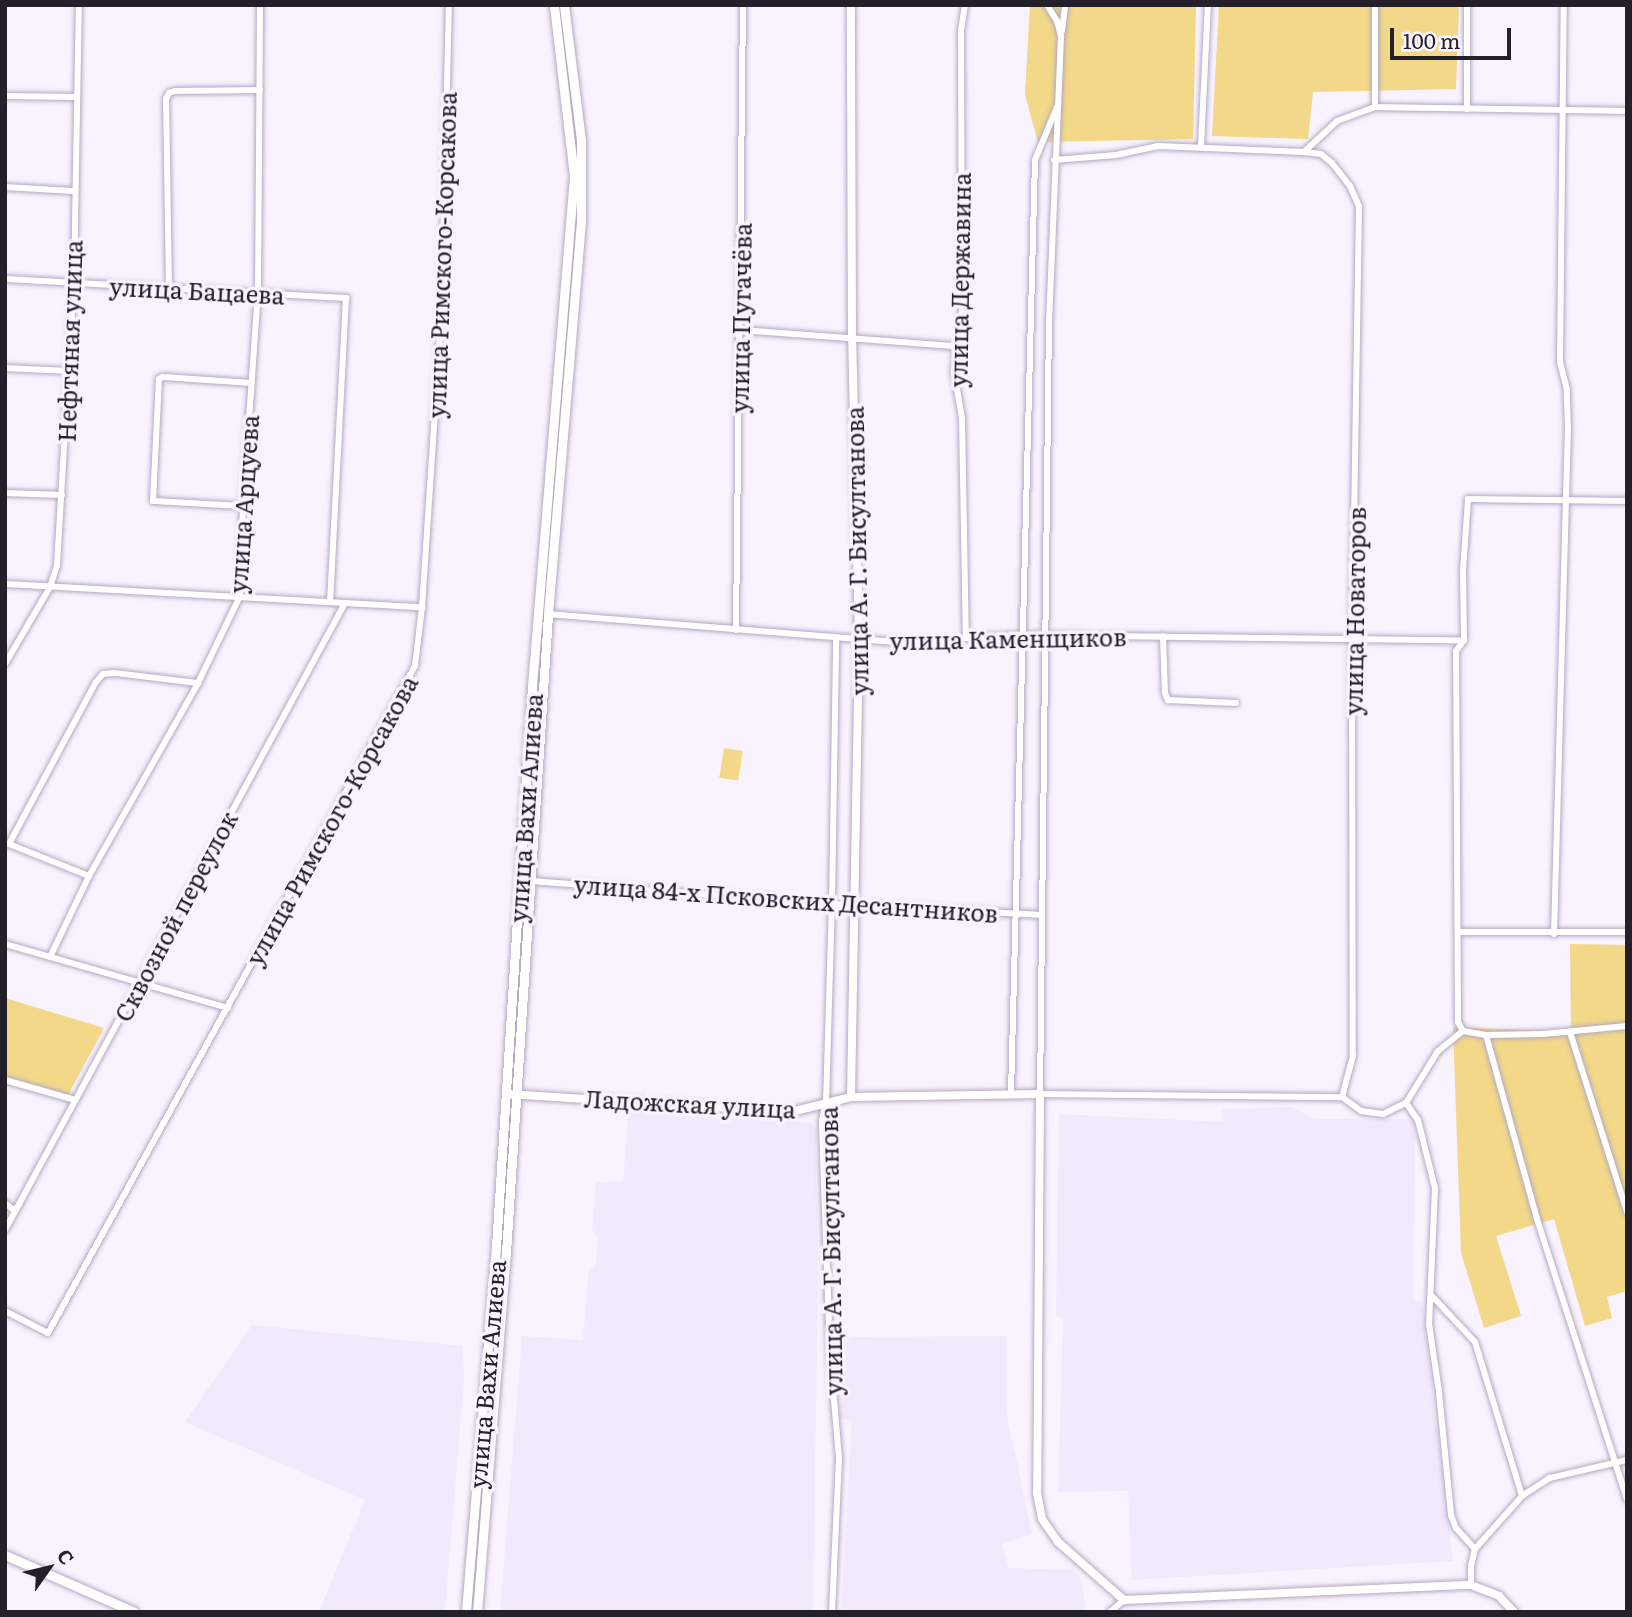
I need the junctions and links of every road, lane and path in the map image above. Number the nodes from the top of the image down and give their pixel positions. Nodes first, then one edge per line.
1 (79, 5) edge
2 (260, 5) edge
3 (449, 5) edge
4 (554, 5) edge
5 (564, 5) edge
6 (743, 5) edge
7 (851, 5) edge
8 (965, 5) edge
9 (1047, 5) edge
10 (1065, 5) edge
11 (1208, 5) edge
12 (1375, 5) edge
13 (1467, 5) edge
14 (1564, 5) edge
15 (1061, 36) junction
16 (260, 90) junction
17 (5, 96) edge
18 (78, 97) junction
19 (1060, 99) junction
20 (1375, 107) junction
21 (1467, 109) junction
22 (1564, 110) junction
23 (1627, 111) edge
24 (1201, 146) junction
25 (1304, 152) junction
26 (1054, 160) junction
27 (5, 187) edge
28 (74, 191) junction
29 (5, 279) edge
30 (74, 282) junction
31 (169, 289) junction
32 (258, 293) junction
33 (741, 330) junction
34 (852, 338) junction
35 (956, 346) junction
36 (5, 368) edge
37 (69, 371) junction
38 (252, 383) junction
39 (5, 493) edge
40 (62, 495) junction
41 (1564, 500) junction
42 (1627, 501) edge
43 (243, 506) junction
44 (5, 584) edge
45 (50, 587) junction
46 (240, 596) junction
47 (330, 602) junction
48 (345, 603) junction
49 (422, 607) junction
50 (543, 613) junction
51 (736, 630) junction
52 (1024, 635) junction
53 (1045, 636) junction
54 (1163, 636) junction
55 (836, 637) junction
56 (966, 638) junction
57 (859, 639) junction
58 (1352, 639) junction
59 (1464, 640) junction
60 (5, 664) edge
61 (198, 683) junction
62 (1236, 703) dead end
63 (89, 876) junction
64 (531, 881) junction
65 (832, 904) junction
66 (856, 905) junction
67 (1017, 914) junction
68 (1040, 915) junction
69 (1458, 932) junction
70 (1627, 932) edge
71 (1554, 934) junction
72 (5, 944) edge
73 (50, 957) junction
74 (140, 984) junction
75 (228, 1008) junction
76 (1627, 1026) edge
77 (1463, 1031) junction
78 (1570, 1031) junction
79 (1486, 1035) junction
80 (5, 1080) edge
81 (512, 1094) junction
82 (1011, 1094) junction
83 (1040, 1094) junction
84 (851, 1097) junction
85 (1342, 1097) junction
86 (75, 1100) junction
87 (826, 1103) junction
88 (1406, 1103) junction
89 (5, 1203) edge
90 (15, 1211) junction
91 (1627, 1212) edge
92 (5, 1230) edge
93 (1431, 1294) junction
94 (5, 1311) edge
95 (1627, 1460) edge
96 (1615, 1464) junction
97 (1522, 1496) junction
98 (1627, 1499) edge
99 (1475, 1549) junction
100 (5, 1555) edge
101 (1471, 1585) junction
102 (1124, 1601) junction
103 (134, 1612) edge
104 (466, 1612) edge
105 (477, 1612) edge
106 (832, 1612) edge
107 (1110, 1612) edge
108 (1514, 1612) edge

1 - 18 street, Нефтяная улица
2 - 16 street, улица Арцуева
3 - 49 street, улица Римского-Корсакова
4 - 50 main road, улица Вахи Алиева
5 - 50 main road, улица Вахи Алиева
6 - 33 street, улица Пугачёва
7 - 34 street, улица А. Г. Бисултанова
8 - 35 street, улица Державина
9 - 15 street
10 - 15 street
11 - 24 street
12 - 20 street
13 - 21 street
14 - 22 street
15 - 19 street
16 - 31 street
16 - 32 street, улица Арцуева
17 - 18 street
18 - 28 street, Нефтяная улица
19 - 26 street
19 - 52 street
20 - 21 street
20 - 25 street
21 - 22 street
22 - 23 street
22 - 41 street
24 - 25 street
24 - 26 street
25 - 58 street, улица Новаторов
26 - 53 street
27 - 28 street
28 - 30 street, Нефтяная улица
29 - 30 street, улица Бацаева
30 - 31 street, улица Бацаева
30 - 37 street, Нефтяная улица
31 - 32 street, улица Бацаева
32 - 38 street, улица Арцуева
32 - 47 street, улица Бацаева
33 - 34 street
33 - 51 street, улица Пугачёва
34 - 35 street
34 - 57 street, улица А. Г. Бисултанова
35 - 56 street, улица Державина
36 - 37 street
37 - 40 street, Нефтяная улица
38 - 43 street, улица Арцуева
38 - 43 street
39 - 40 street
40 - 45 street, Нефтяная улица
41 - 42 street
41 - 59 street
41 - 71 street
43 - 46 street, улица Арцуева
44 - 45 street
45 - 46 street
45 - 60 street, Нефтяная улица
46 - 47 street
46 - 61 street, улица Арцуева
47 - 48 street
48 - 49 street
48 - 74 street, Сквозной переулок
49 - 75 street, улица Римского-Корсакова
50 - 51 street, улица Каменщиков
50 - 64 main road, улица Вахи Алиева
50 - 81 main road, улица Вахи Алиева
51 - 55 street, улица Каменщиков
52 - 53 street, улица Каменщиков
52 - 56 street, улица Каменщиков
52 - 67 street
53 - 54 street, улица Каменщиков
53 - 68 street
54 - 58 street, улица Каменщиков
54 - 62 street
55 - 57 street, улица Каменщиков
55 - 65 street, улица А. Г. Бисултанова
56 - 57 street, улица Каменщиков
57 - 66 street, улица А. Г. Бисултанова
58 - 59 street, улица Каменщиков
58 - 85 street, улица Новаторов
59 - 69 street
61 - 63 street, улица Арцуева
61 - 63 street
63 - 73 street, улица Арцуева
64 - 65 street, улица 84-х Псковских Десантников
64 - 81 main road, улица Вахи Алиева
65 - 66 street, улица 84-х Псковских Десантников
65 - 87 street, улица А. Г. Бисултанова
66 - 67 street, улица 84-х Псковских Десантников
66 - 84 street, улица А. Г. Бисултанова
67 - 68 street, улица 84-х Псковских Десантников
67 - 82 street
68 - 83 street
69 - 71 street
69 - 77 street
70 - 71 street
72 - 73 street
73 - 74 street
74 - 75 street
74 - 86 street, Сквозной переулок
75 - 94 street, улица Римского-Корсакова
76 - 78 street
77 - 79 street
77 - 88 street
78 - 79 street
78 - 91 street
79 - 96 street
80 - 86 street
81 - 87 street, Ладожская улица
81 - 104 main road, улица Вахи Алиева
81 - 105 main road, улица Вахи Алиева
82 - 83 street, Ладожская улица
82 - 84 street, Ладожская улица
83 - 85 street
83 - 102 street
84 - 87 street, Ладожская улица
85 - 88 street
86 - 90 street, Сквозной переулок
87 - 106 street, улица А. Г. Бисултанова
88 - 93 street
89 - 90 street
90 - 92 street, Сквозной переулок
93 - 97 street
93 - 99 street
95 - 96 street
96 - 97 street
96 - 98 street
97 - 99 street
99 - 101 street
100 - 103 main road
101 - 102 street
101 - 108 street
102 - 107 street

